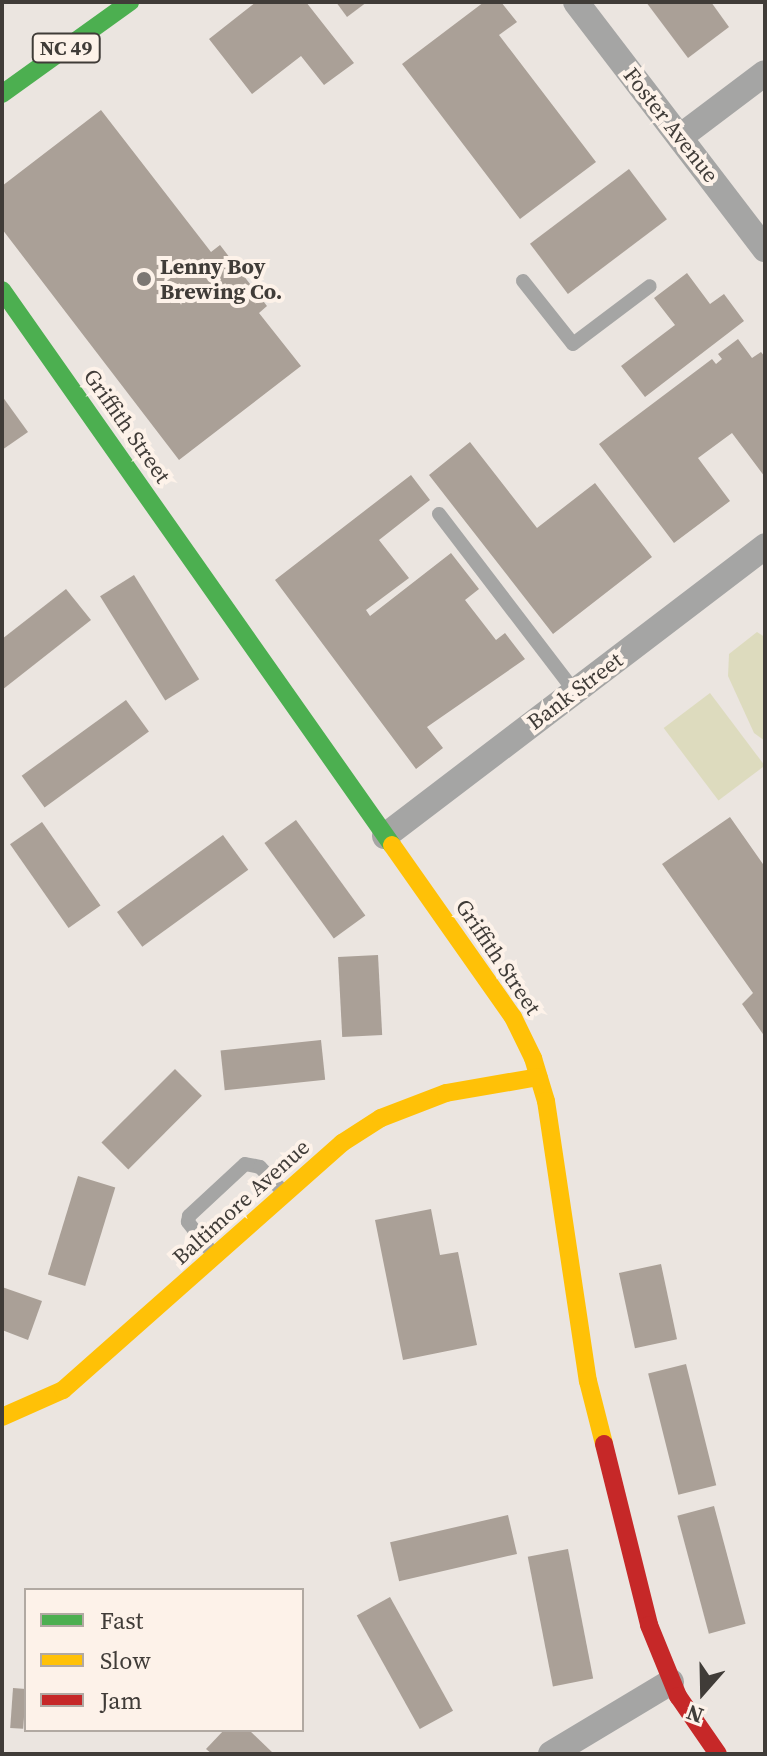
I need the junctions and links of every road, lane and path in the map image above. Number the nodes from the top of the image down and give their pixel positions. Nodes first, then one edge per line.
1 (130, 2) edge
2 (576, 2) edge
3 (765, 73) edge
4 (2, 94) edge
5 (680, 137) junction
6 (765, 249) edge
7 (523, 281) dead end
8 (650, 286) dead end
9 (2, 291) edge
10 (439, 514) dead end
11 (765, 546) edge
12 (575, 692) junction
13 (385, 836) junction
14 (539, 1077) junction
15 (285, 1194) junction
16 (216, 1258) junction
17 (2, 1417) edge
18 (671, 1682) junction
19 (551, 1754) edge
20 (718, 1754) edge

1 - 4 street, NC 49
2 - 5 street, Foster Avenue
3 - 5 street
5 - 6 street, Foster Avenue
7 - 8 lane
9 - 13 street, Griffith Street
10 - 12 lane
11 - 12 street, Bank Street
12 - 13 street, Bank Street
13 - 14 street, Griffith Street
14 - 15 street, Baltimore Avenue
14 - 18 street, Griffith Street
15 - 16 street, Baltimore Avenue
15 - 16 lane
16 - 17 street, Baltimore Avenue
18 - 19 street
18 - 20 street, Griffith Street

